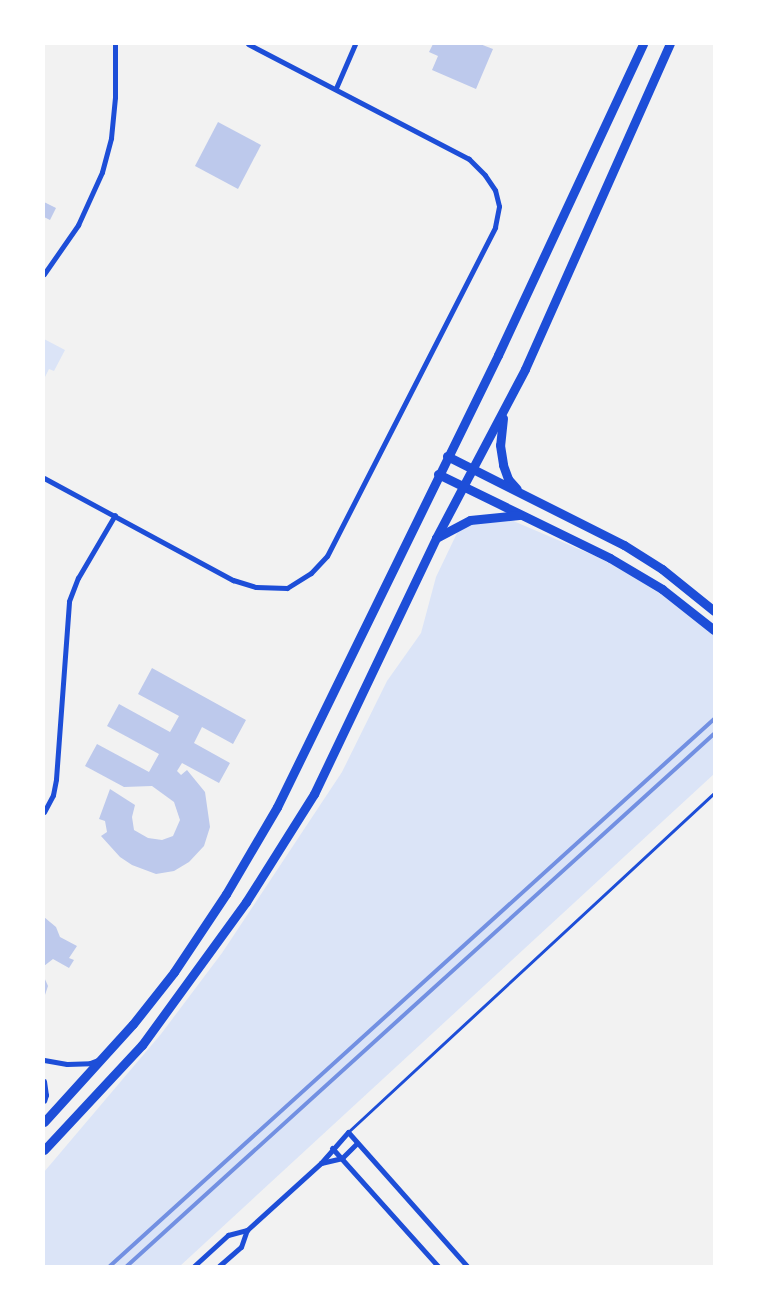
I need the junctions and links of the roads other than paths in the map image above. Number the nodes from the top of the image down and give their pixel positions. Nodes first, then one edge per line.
1 (115, 44) edge
2 (248, 44) edge
3 (355, 44) edge
4 (643, 44) edge
5 (670, 44) edge
6 (336, 88) junction
7 (44, 274) edge
8 (503, 412) junction
9 (447, 456) junction
10 (471, 469) junction
11 (438, 474) junction
12 (44, 478) edge
13 (463, 486) junction
14 (524, 496) junction
15 (114, 515) junction
16 (522, 515) junction
17 (436, 538) junction
18 (712, 609) edge
19 (701, 618) junction
20 (714, 630) edge
21 (714, 793) edge
22 (44, 812) edge
23 (104, 1057) junction
24 (44, 1060) edge
25 (44, 1081) edge
26 (44, 1101) edge
27 (44, 1122) edge
28 (348, 1132) junction
29 (357, 1143) junction
30 (332, 1148) junction
31 (44, 1150) edge
32 (342, 1158) junction
33 (321, 1163) junction
34 (247, 1230) junction
35 (194, 1266) edge
36 (219, 1266) edge
37 (438, 1266) edge
38 (467, 1266) edge

1 - 7 street
2 - 6 street
3 - 6 street
4 - 9 main road
5 - 8 main road
6 - 15 street
8 - 10 main road
8 - 14 main road
9 - 10 main road
9 - 11 main road
10 - 13 main road
10 - 14 main road
11 - 13 main road
11 - 23 main road
12 - 15 street
13 - 16 main road
13 - 17 main road
14 - 18 main road
15 - 22 street
16 - 17 main road
16 - 19 main road
17 - 31 main road
18 - 19 main road
19 - 20 main road
21 - 28 lane
23 - 24 street
23 - 27 main road
25 - 26 street
28 - 29 street
28 - 30 street
29 - 32 street
29 - 38 street
30 - 32 street
30 - 33 street
32 - 33 street
32 - 37 street
33 - 34 street
34 - 35 street
34 - 36 street

